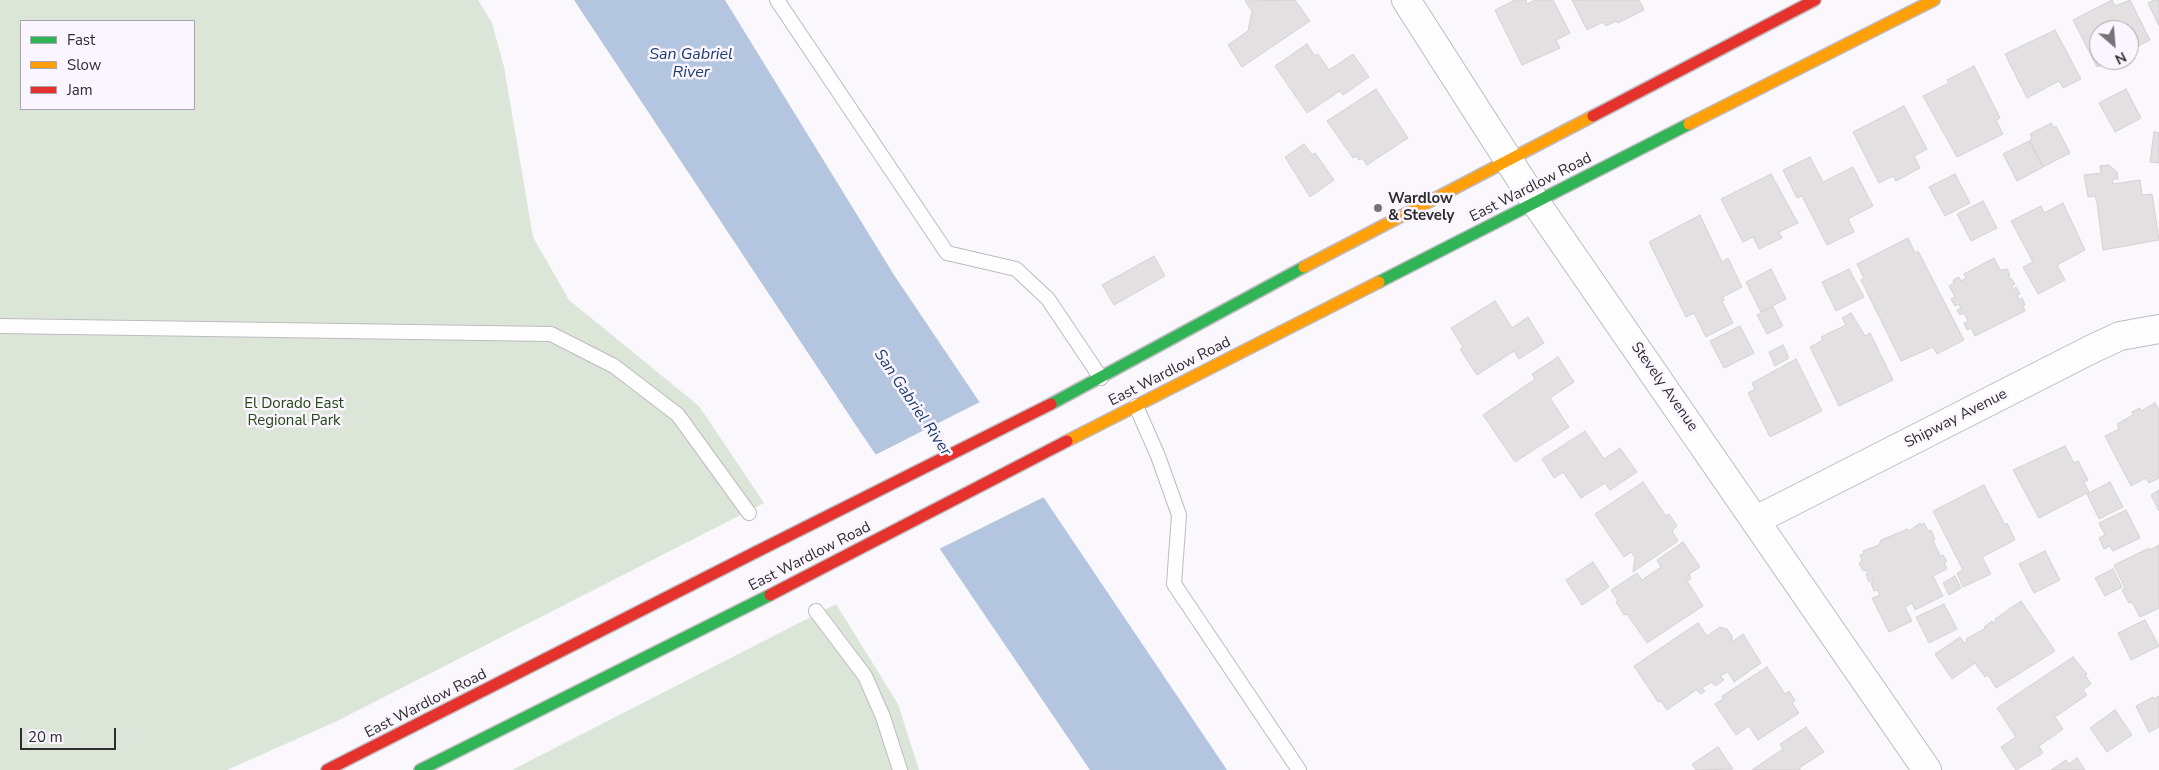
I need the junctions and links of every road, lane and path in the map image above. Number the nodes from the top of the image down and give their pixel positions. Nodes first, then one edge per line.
1 (777, 0) edge
2 (1406, 0) edge
3 (1815, 0) edge
4 (1934, 0) edge
5 (1510, 160) junction
6 (1536, 203) junction
7 (0, 326) edge
8 (2159, 329) edge
9 (1101, 378) junction
10 (1136, 406) junction
11 (749, 513) dead end
12 (1756, 520) junction
13 (816, 611) dead end
14 (327, 770) edge
15 (420, 770) edge
16 (900, 770) edge
17 (1299, 770) edge
18 (1927, 770) edge

1 - 9 lane
2 - 5 street, Stevely Avenue
3 - 5 main road, East Wardlow Road
4 - 6 main road, East Wardlow Road
5 - 6 street, Stevely Avenue
5 - 9 main road, East Wardlow Road
6 - 10 main road, East Wardlow Road
6 - 12 street, Stevely Avenue
7 - 11 lane
8 - 12 street, Shipway Avenue
9 - 14 main road, East Wardlow Road, bridge
10 - 15 main road, East Wardlow Road, bridge
10 - 17 lane
12 - 18 street, Stevely Avenue
13 - 16 lane

